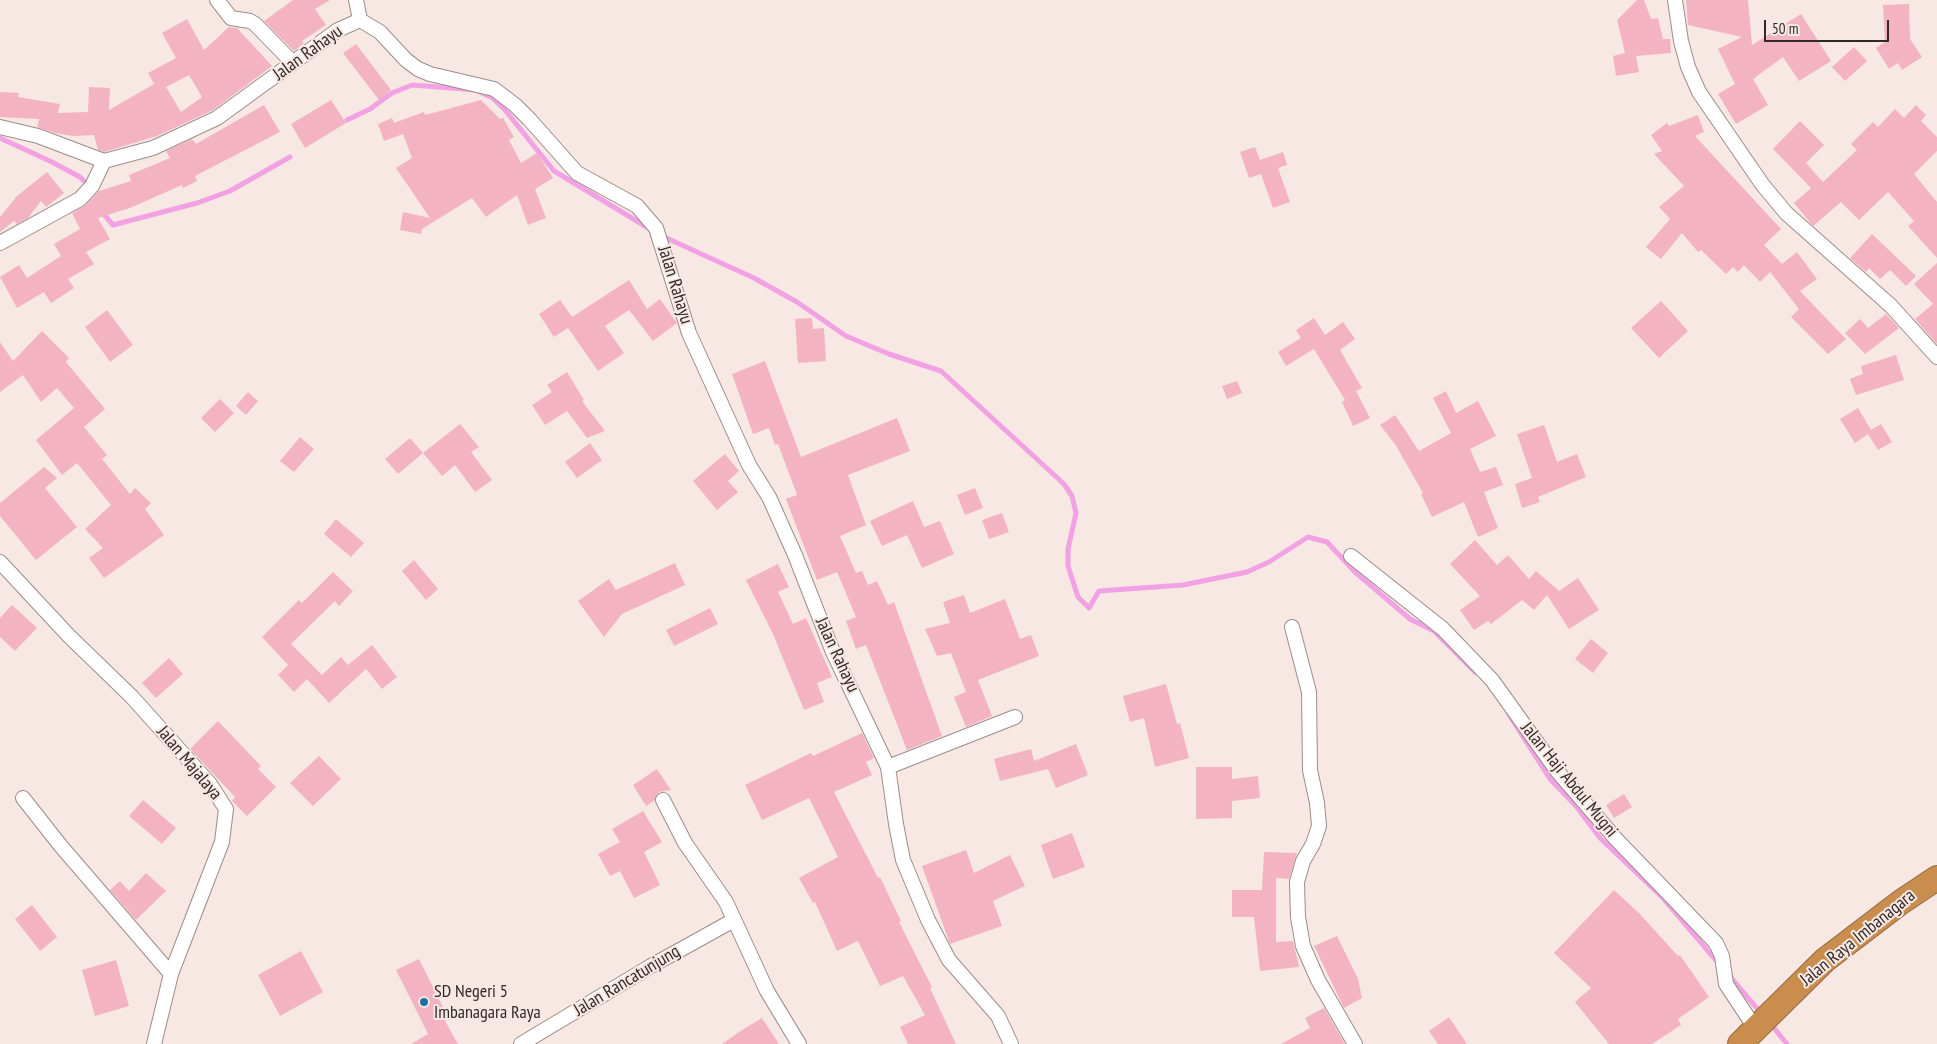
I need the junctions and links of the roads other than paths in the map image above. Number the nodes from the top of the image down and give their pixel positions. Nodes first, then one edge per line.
1 (218, 0) edge
2 (356, 0) edge
3 (1675, 0) edge
4 (360, 20) junction
5 (293, 62) junction
6 (0, 127) edge
7 (104, 162) junction
8 (0, 242) edge
9 (1937, 358) edge
10 (1351, 556) dead end
11 (0, 562) edge
12 (1292, 626) dead end
13 (1016, 717) dead end
14 (888, 767) junction
15 (23, 798) dead end
16 (663, 800) dead end
17 (1937, 878) edge
18 (734, 920) junction
19 (171, 974) junction
20 (1757, 1026) edge
21 (154, 1044) edge
22 (521, 1044) edge
23 (799, 1044) edge
24 (1011, 1044) edge
25 (1355, 1044) edge

1 - 5 street
2 - 4 street
3 - 9 street
4 - 5 street, Jalan Rahayu
4 - 14 street, Jalan Rahayu
5 - 7 street, Jalan Rahayu
6 - 7 street
7 - 8 street
10 - 20 street, Jalan Haji Abdul Mugni
11 - 19 street, Jalan Majalaya
12 - 25 street
13 - 14 street
14 - 24 street, Jalan Rahayu
15 - 19 street
16 - 18 street
17 - 20 highway, Jalan Raya Imbanagara
18 - 22 street, Jalan Rancatunjung
18 - 23 street
19 - 21 street, Jalan Majalaya

